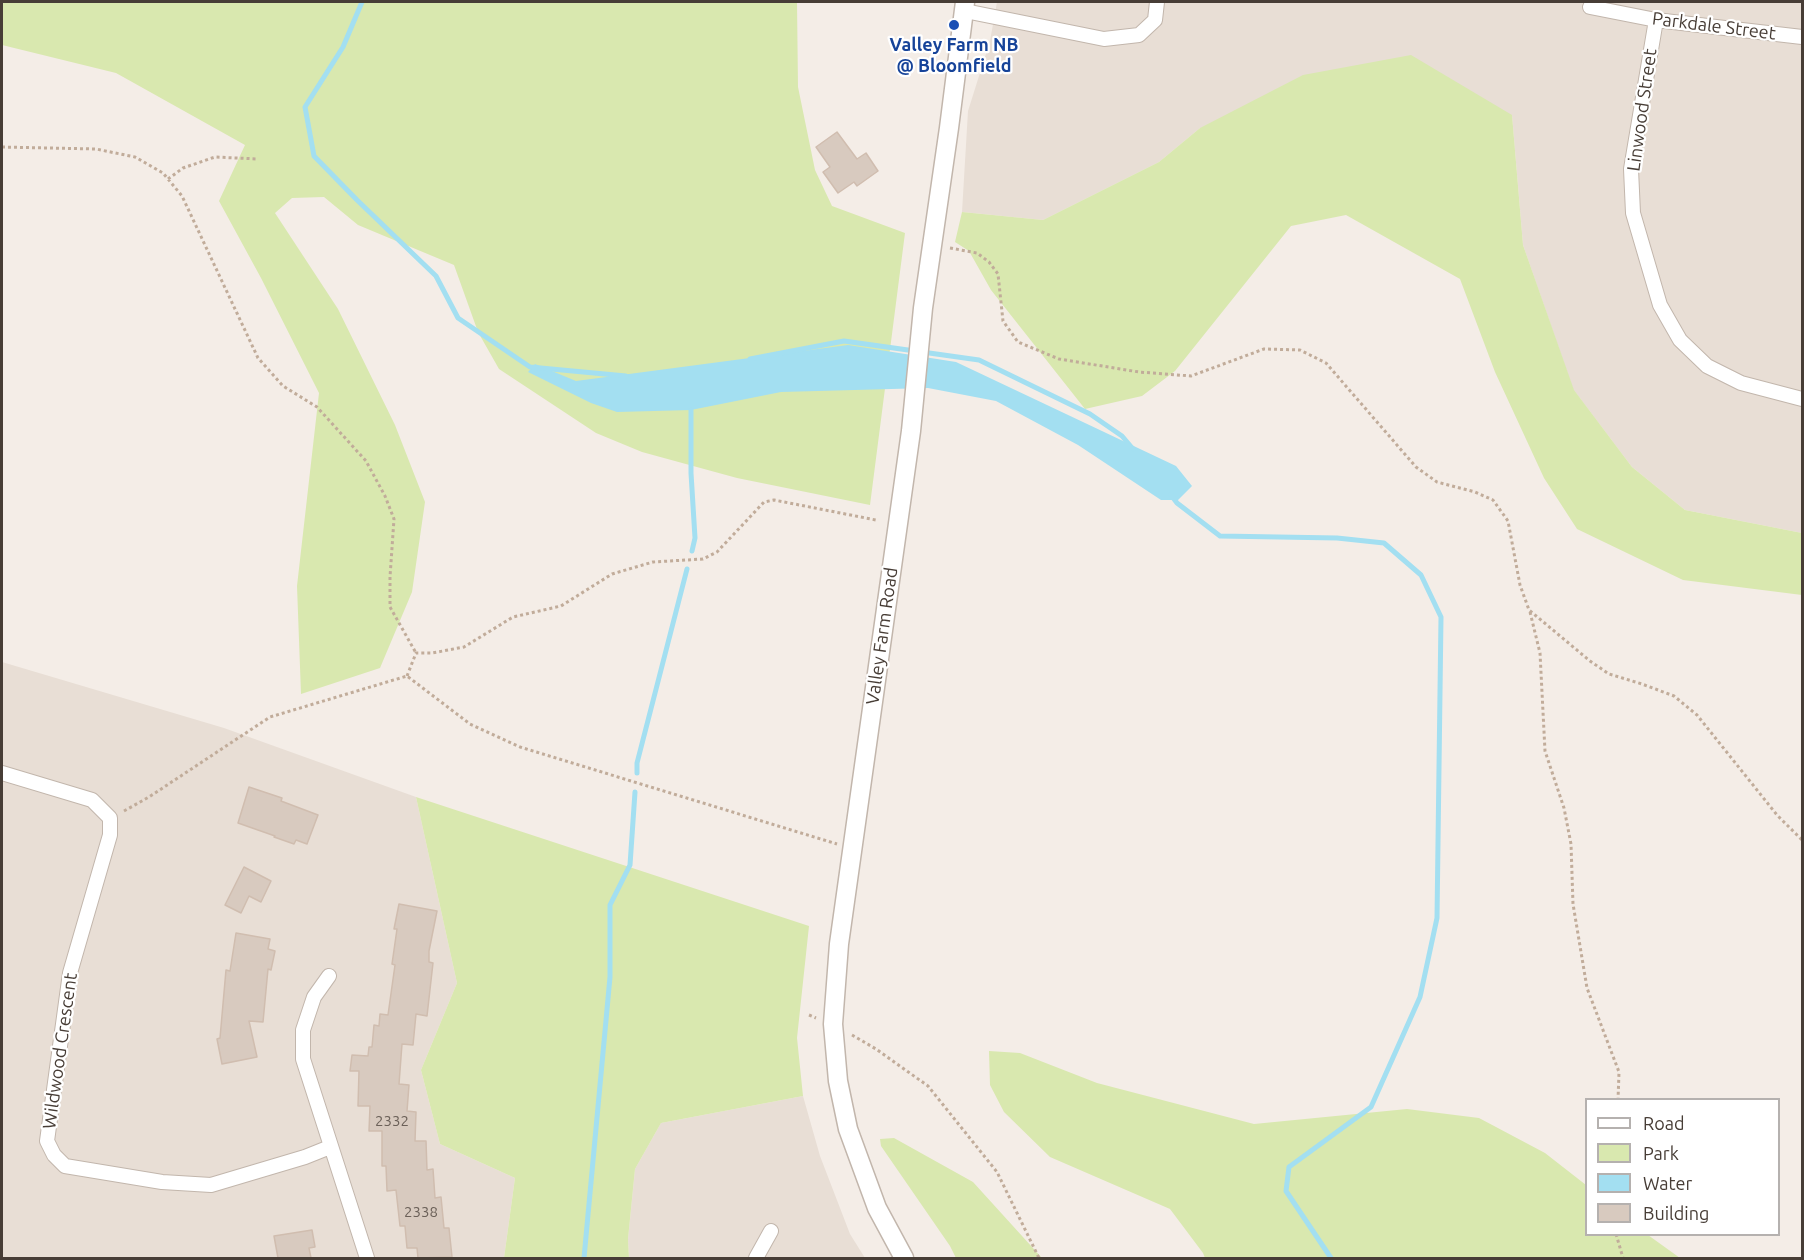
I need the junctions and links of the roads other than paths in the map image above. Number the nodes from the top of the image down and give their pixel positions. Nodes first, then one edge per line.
1 (1157, 2) edge
2 (965, 6) edge
3 (1590, 8) dead end
4 (1656, 20) junction
5 (1803, 37) edge
6 (1803, 399) edge
7 (2, 773) edge
8 (329, 976) dead end
9 (330, 1147) junction
10 (771, 1231) dead end
11 (367, 1258) edge
12 (756, 1258) edge
13 (904, 1258) edge

1 - 2 street
2 - 13 street, Valley Farm Road
3 - 4 street, Parkdale Street
4 - 5 street, Parkdale Street
4 - 6 street, Linwood Street
7 - 9 street, Wildwood Crescent
8 - 9 street
9 - 11 street
10 - 12 street

